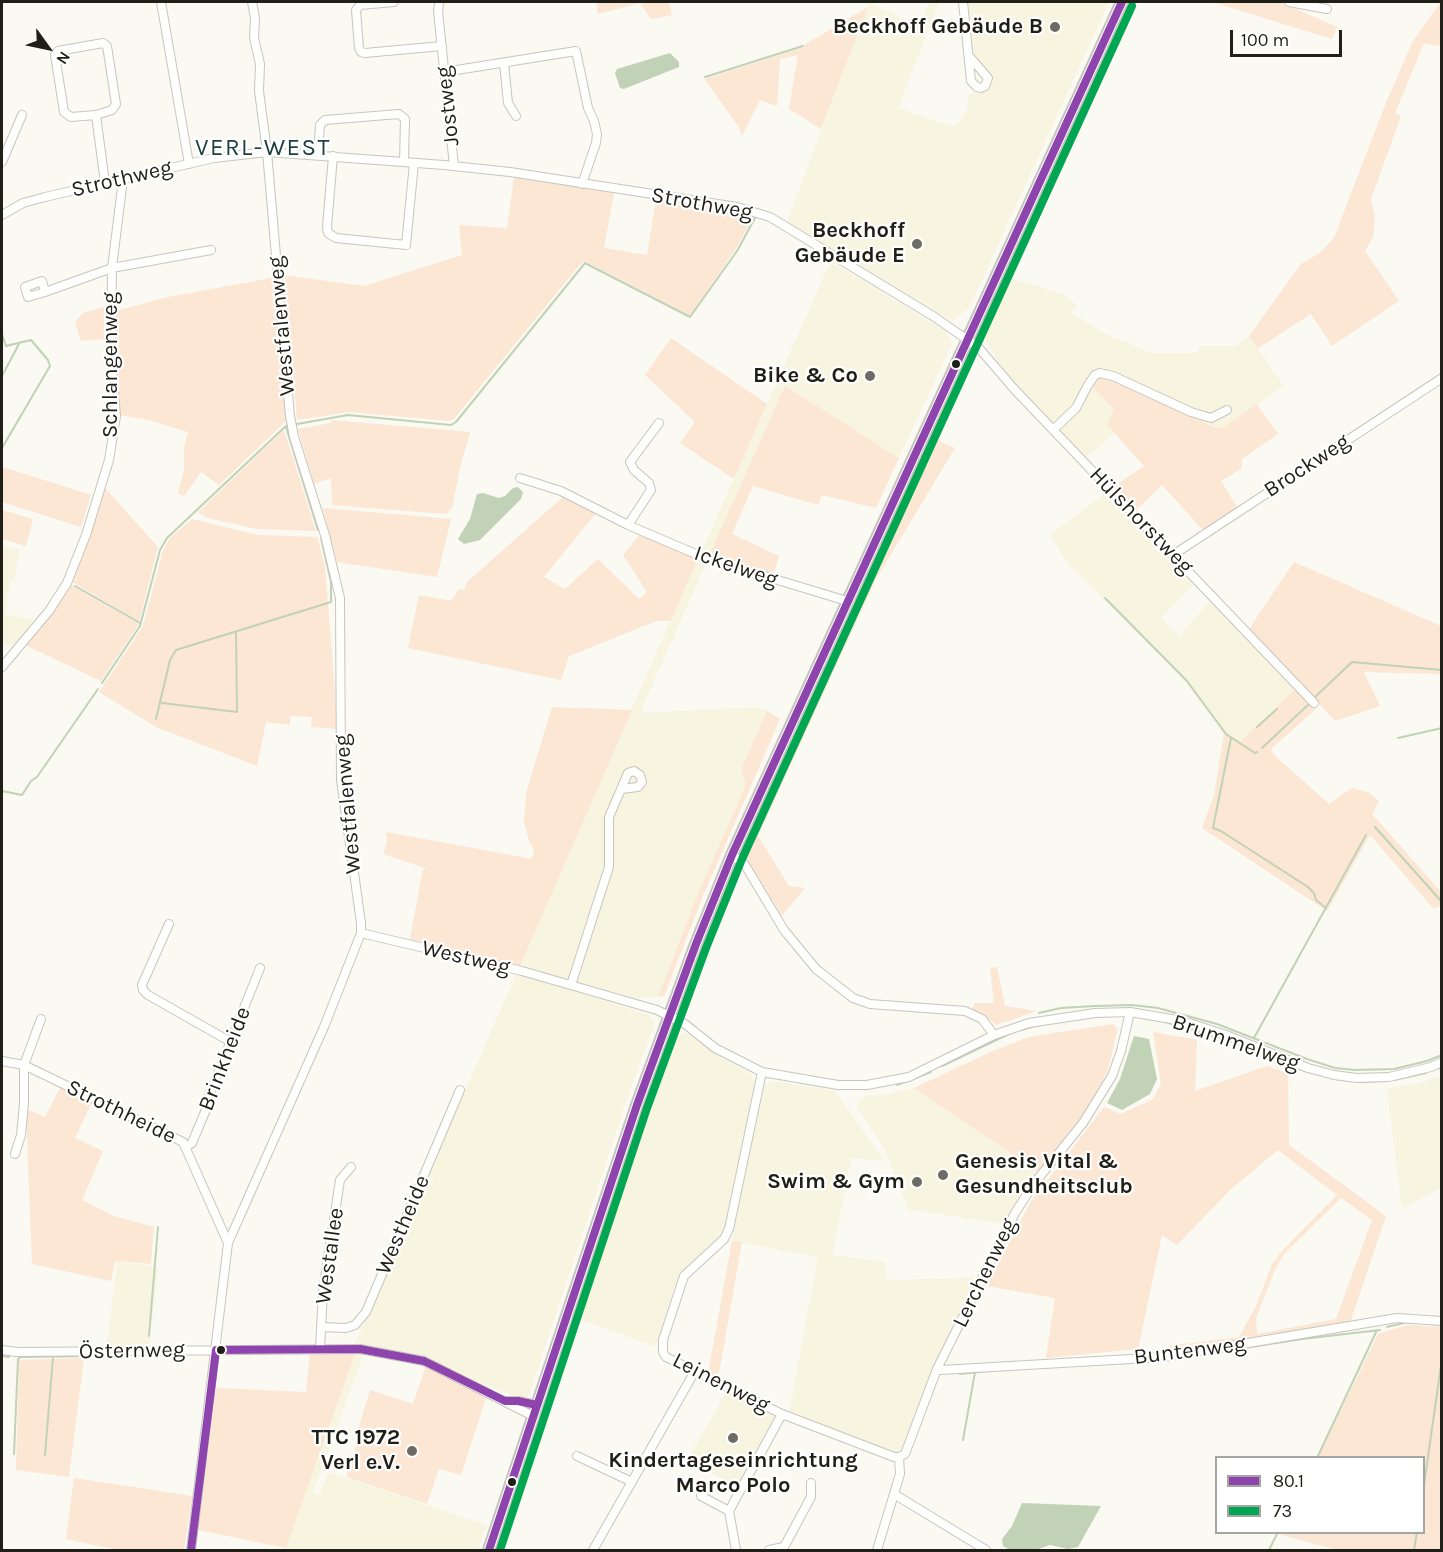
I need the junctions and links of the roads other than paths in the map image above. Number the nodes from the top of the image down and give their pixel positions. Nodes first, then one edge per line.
1 (161, 2) edge
2 (252, 2) edge
3 (394, 2) edge
4 (440, 2) edge
5 (963, 2) edge
6 (1122, 2) edge
7 (1289, 2) edge
8 (1327, 9) dead end
9 (442, 46) junction
10 (969, 56) dead end
11 (504, 63) junction
12 (444, 72) junction
13 (22, 115) dead end
14 (96, 115) junction
15 (516, 116) dead end
16 (267, 152) junction
17 (318, 154) junction
18 (333, 156) junction
19 (2, 162) edge
20 (404, 162) junction
21 (414, 163) junction
22 (189, 164) junction
23 (454, 166) junction
24 (123, 179) junction
25 (105, 183) junction
26 (582, 184) junction
27 (2, 215) edge
28 (212, 250) dead end
29 (112, 268) junction
30 (45, 292) dead end
31 (968, 340) junction
32 (1442, 378) edge
33 (1227, 410) dead end
34 (659, 423) dead end
35 (1053, 430) junction
36 (520, 478) dead end
37 (628, 525) junction
38 (1173, 555) junction
39 (847, 601) junction
40 (2, 667) edge
41 (1314, 704) dead end
42 (621, 789) dead end
43 (732, 855) junction
44 (169, 924) dead end
45 (360, 933) junction
46 (260, 968) dead end
47 (571, 985) junction
48 (1130, 1012) junction
49 (669, 1016) junction
50 (41, 1019) dead end
51 (994, 1035) junction
52 (231, 1042) junction
53 (2, 1061) edge
54 (1442, 1062) edge
55 (24, 1065) junction
56 (762, 1072) junction
57 (460, 1090) dead end
58 (186, 1147) junction
59 (15, 1154) dead end
60 (351, 1167) dead end
61 (228, 1243) junction
62 (1442, 1322) edge
63 (321, 1327) junction
64 (320, 1348) junction
65 (2, 1350) edge
66 (216, 1350) junction
67 (937, 1368) junction
68 (695, 1371) junction
69 (535, 1411) junction
70 (782, 1414) junction
71 (577, 1456) dead end
72 (899, 1457) junction
73 (632, 1482) junction
74 (811, 1483) dead end
75 (894, 1494) junction
76 (701, 1496) dead end
77 (729, 1511) junction
78 (786, 1549) edge
79 (191, 1551) edge
80 (489, 1551) edge
81 (592, 1551) edge
82 (736, 1551) edge
83 (769, 1551) edge
84 (877, 1551) edge
85 (986, 1551) edge

1 - 22 street
2 - 16 street, Westfalenweg
3 - 9 street, Jostweg
4 - 9 street, Jostweg
5 - 10 street
6 - 31 main road
7 - 8 street
9 - 12 street, Jostweg
11 - 12 street
11 - 15 street
11 - 26 street
12 - 23 street, Jostweg
13 - 19 street
14 - 14 street
14 - 25 street
16 - 17 street, Strothweg
16 - 22 street, Strothweg
16 - 45 street, Westfalenweg
17 - 18 street, Strothweg
17 - 20 street
18 - 20 street, Strothweg
18 - 21 street
20 - 21 street, Strothweg
21 - 23 street, Strothweg
22 - 24 street, Strothweg
23 - 26 street, Strothweg
24 - 25 street, Strothweg
24 - 29 street, Schlangenweg
25 - 27 street, Strothweg
26 - 31 street, Strothweg
28 - 29 street
29 - 30 street
29 - 40 street, Schlangenweg
31 - 35 street, Hülshorstweg
31 - 39 main road
32 - 38 street, Brockweg
33 - 35 street
34 - 37 street
35 - 38 street, Hülshorstweg
36 - 37 street, Ickelweg
37 - 39 street, Ickelweg
38 - 41 street, Hülshorstweg
39 - 43 main road
42 - 47 street
43 - 49 main road
43 - 51 street
44 - 52 street
45 - 47 street, Westweg
45 - 61 street, Westfalenweg
46 - 52 street, Brinkheide
47 - 49 street, Westweg
48 - 51 street, Brummelweg
48 - 54 street, Brummelweg
48 - 67 street, Lerchenweg
49 - 56 street, Brummelweg
49 - 69 main road
50 - 55 street
51 - 56 street, Brummelweg
52 - 58 street, Brinkheide
53 - 55 street, Strothheide
55 - 58 street, Strothheide
55 - 59 street
56 - 68 street, Leinenweg
57 - 63 street, Westheide
58 - 61 street, Strothheide
60 - 63 street, Westallee
61 - 66 street, Westfalenweg
62 - 67 street, Buntenweg
63 - 64 street, Westallee
64 - 66 street, Östernweg
64 - 69 street, Östernweg
65 - 66 street, Östernweg
66 - 79 street, Westfalenweg
67 - 72 street, Lerchenweg
68 - 70 street, Leinenweg
68 - 73 street
69 - 80 main road
70 - 72 street, Leinenweg
70 - 77 street
71 - 73 street
72 - 75 street, Lerchenweg
73 - 81 street
74 - 78 street
75 - 84 street, Lerchenweg
75 - 85 street
76 - 77 street
77 - 82 street
78 - 83 street

